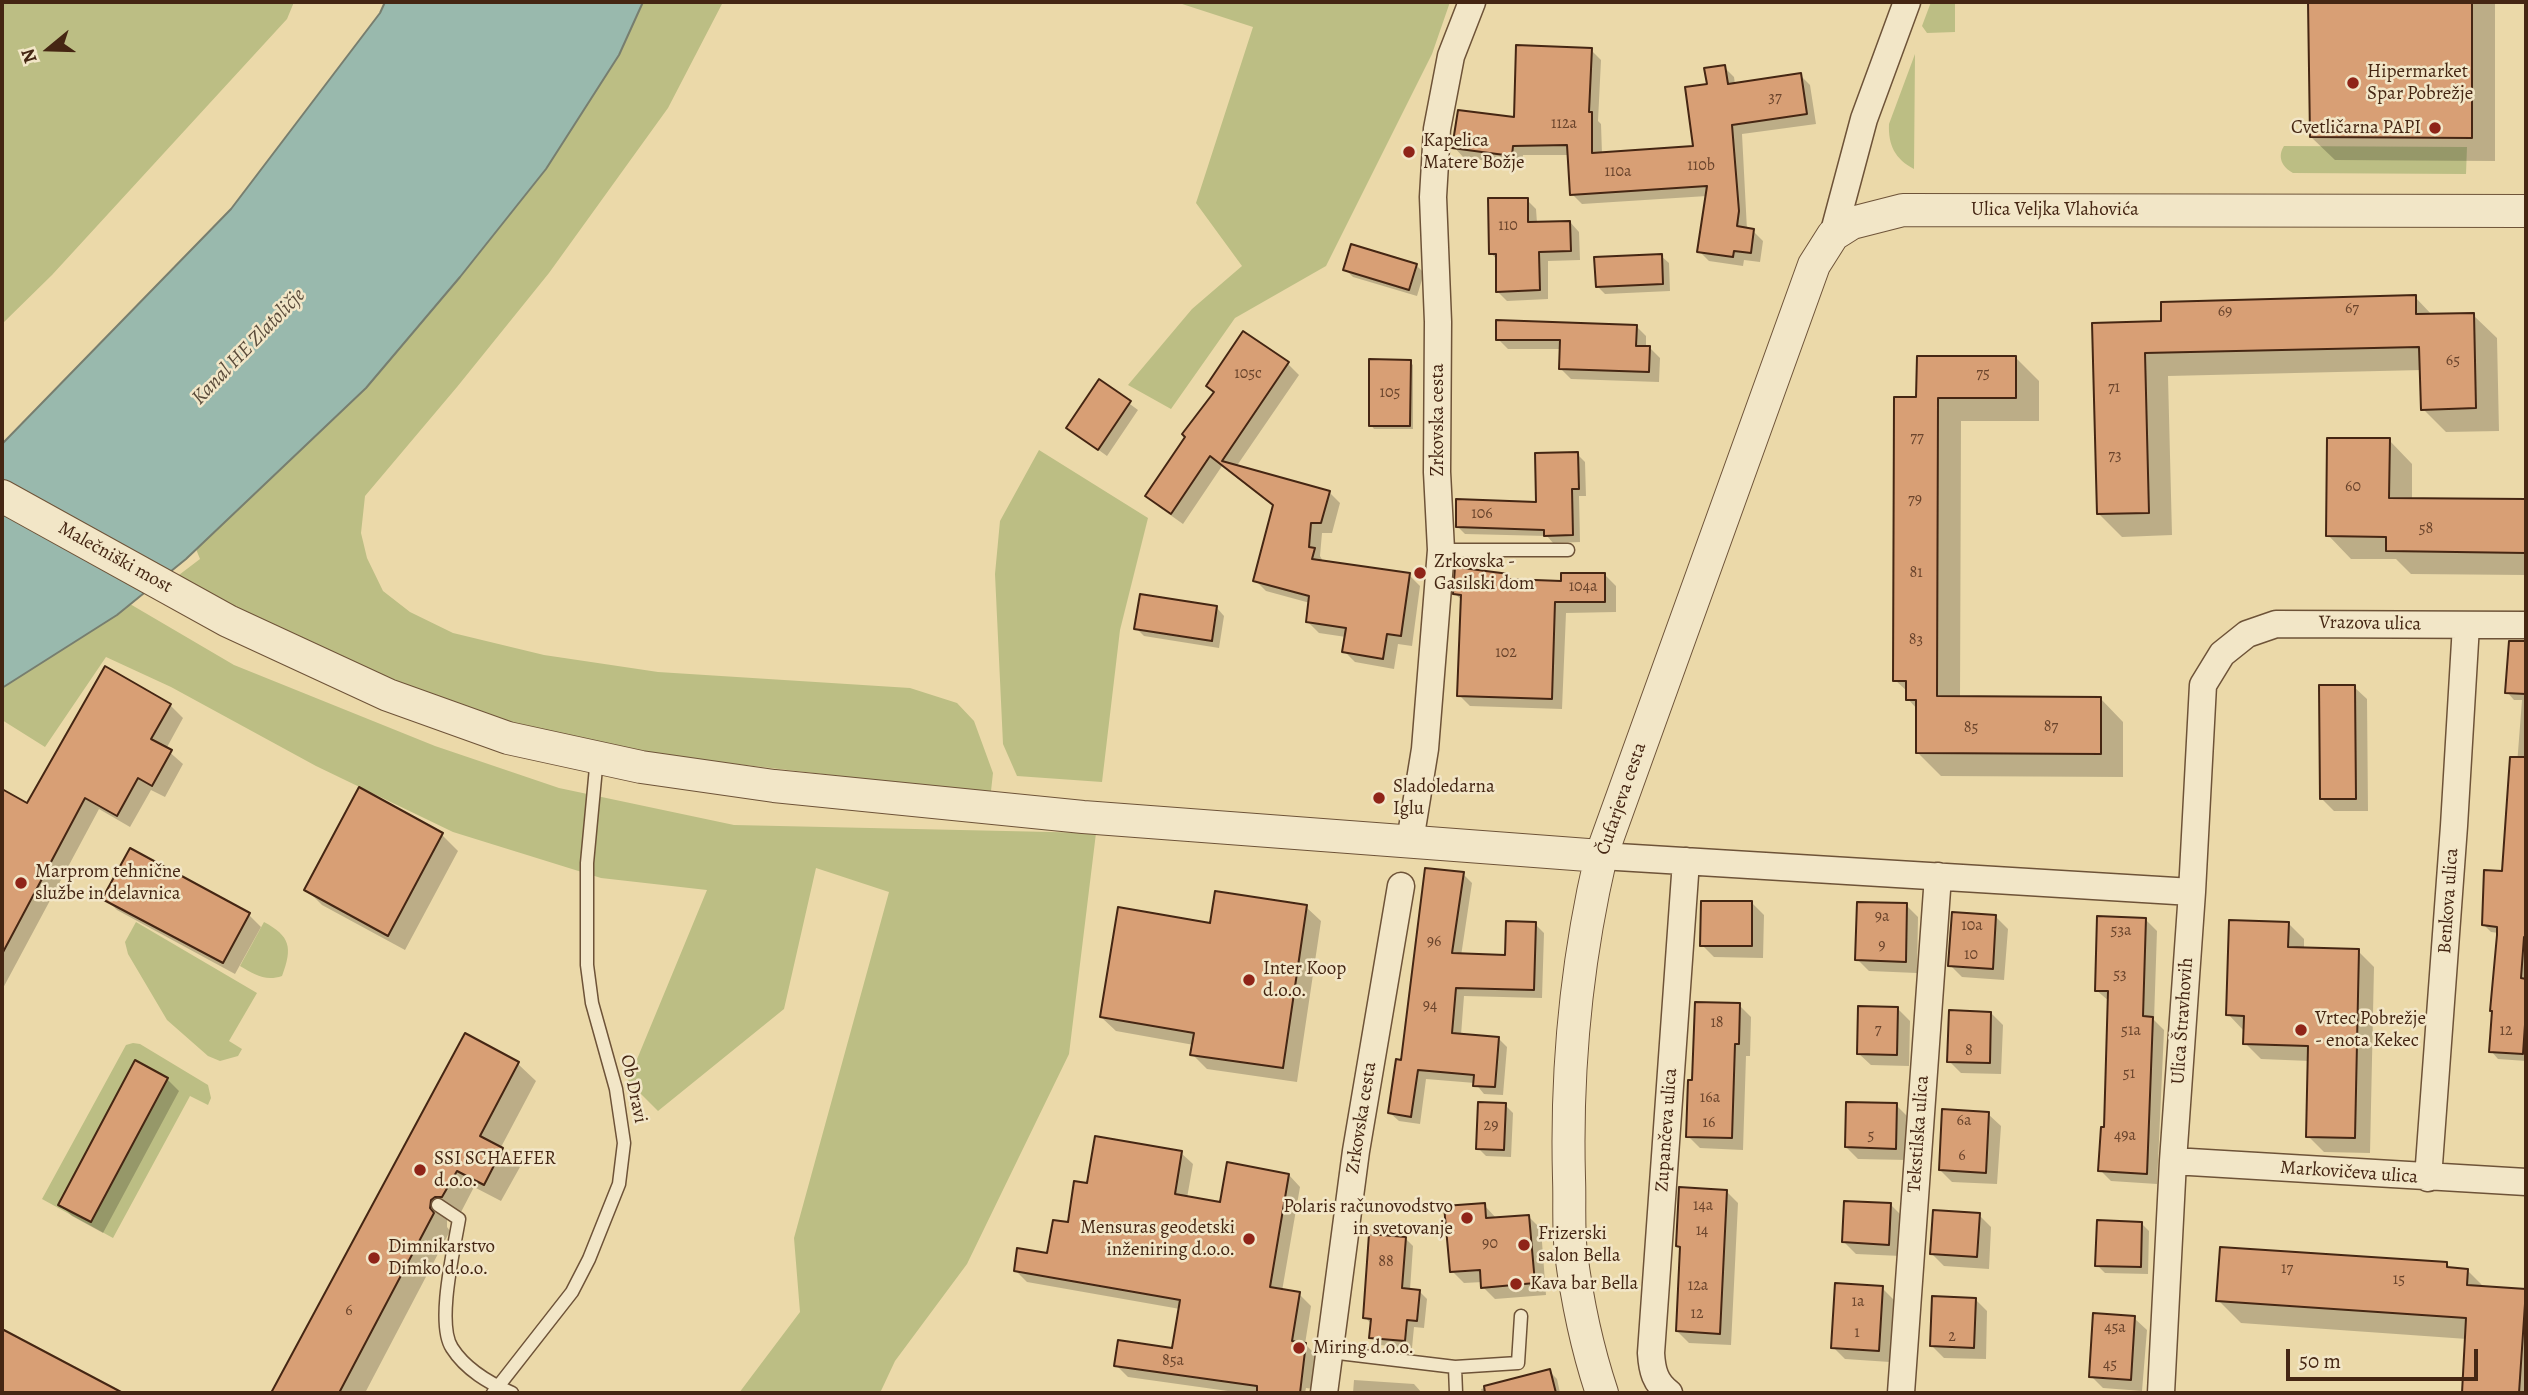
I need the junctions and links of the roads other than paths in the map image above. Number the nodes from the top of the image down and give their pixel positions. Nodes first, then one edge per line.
1 (1472, 2) edge
2 (1907, 2) edge
3 (2526, 211) edge
4 (1833, 235) junction
5 (2, 496) edge
6 (1441, 550) junction
7 (1567, 550) dead end
8 (2466, 625) junction
9 (2526, 625) edge
10 (2222, 654) joint
11 (597, 757) junction
12 (1410, 841) junction
13 (1601, 856) junction
14 (1686, 861) junction
15 (1938, 876) junction
16 (1401, 886) dead end
17 (2192, 892) junction
18 (2173, 1161) junction
19 (2428, 1178) junction
20 (2526, 1182) edge
21 (438, 1205) dead end
22 (1521, 1316) dead end
23 (1330, 1352) junction
24 (1455, 1367) junction
25 (495, 1390) edge
26 (512, 1393) edge
27 (1324, 1393) edge
28 (1456, 1393) edge
29 (1602, 1393) edge
30 (1669, 1393) edge
31 (1901, 1393) edge
32 (2161, 1393) edge

1 - 6 street, Zrkovska cesta
2 - 4 street
3 - 4 street, Ulica Veljka Vlahovića
4 - 13 street, Čufarjeva cesta
5 - 11 street, Malečniški most
6 - 7 lane
6 - 12 street, Zrkovska cesta
8 - 9 street, Vrazova ulica
8 - 10 street, Vrazova ulica
8 - 19 street, Benkova ulica
10 - 17 street, Ulica Štravhovih
11 - 12 street, Malečniški most
11 - 25 lane, Ob Dravi
12 - 13 street, Malečniški most
13 - 14 street
13 - 29 street, Čufarjeva cesta
14 - 15 street
14 - 30 street, Zupančeva ulica
15 - 17 street
15 - 31 street, Tekstilska ulica
16 - 23 street, Zrkovska cesta
17 - 18 street, Ulica Štravhovih
18 - 19 street, Markovičeva ulica
18 - 32 street, Ulica Štravhovih
19 - 20 street, Markovičeva ulica
21 - 25 lane
22 - 24 lane
23 - 24 lane
23 - 27 street, Zrkovska cesta
24 - 28 lane
25 - 26 lane

